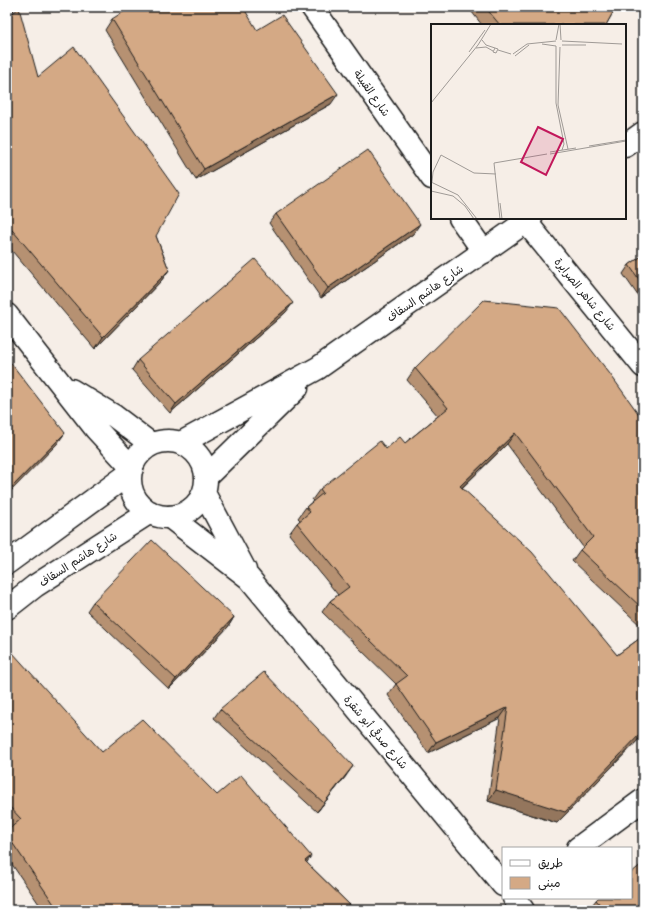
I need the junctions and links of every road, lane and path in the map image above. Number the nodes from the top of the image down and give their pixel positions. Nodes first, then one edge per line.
1 (312, 7) edge
2 (643, 133) edge
3 (626, 145) edge
4 (431, 177) edge
5 (461, 219) edge
6 (529, 220) edge
7 (484, 252) junction
8 (7, 316) edge
9 (643, 366) edge
10 (318, 368) junction
11 (63, 385) junction
12 (181, 443) junction
13 (151, 444) junction
14 (131, 470) junction
15 (205, 485) junction
16 (160, 514) junction
17 (7, 563) edge
18 (249, 578) junction
19 (7, 608) edge
20 (643, 800) edge
21 (579, 847) edge
22 (502, 884) edge
23 (515, 899) edge
24 (523, 910) edge

1 - 4 street, شارع القبيلة
2 - 3 street
5 - 7 street
6 - 7 street, شارع هاشم السقاف
6 - 9 street, شارع شاهر الصرايرة
7 - 10 street, شارع هاشم السقاف
8 - 11 street
10 - 12 street, شارع هاشم السقاف
10 - 15 street, شارع هاشم السقاف
11 - 13 street
11 - 14 street
12 - 13 street
12 - 15 street
13 - 14 street
14 - 16 street
14 - 17 street
15 - 16 street
15 - 18 street, شارع صدقي أبو شقرة
16 - 18 street, شارع صدقي أبو شقرة
16 - 19 street, شارع هاشم السقاف
18 - 22 street, شارع صدقي أبو شقرة
20 - 21 street
23 - 24 street

